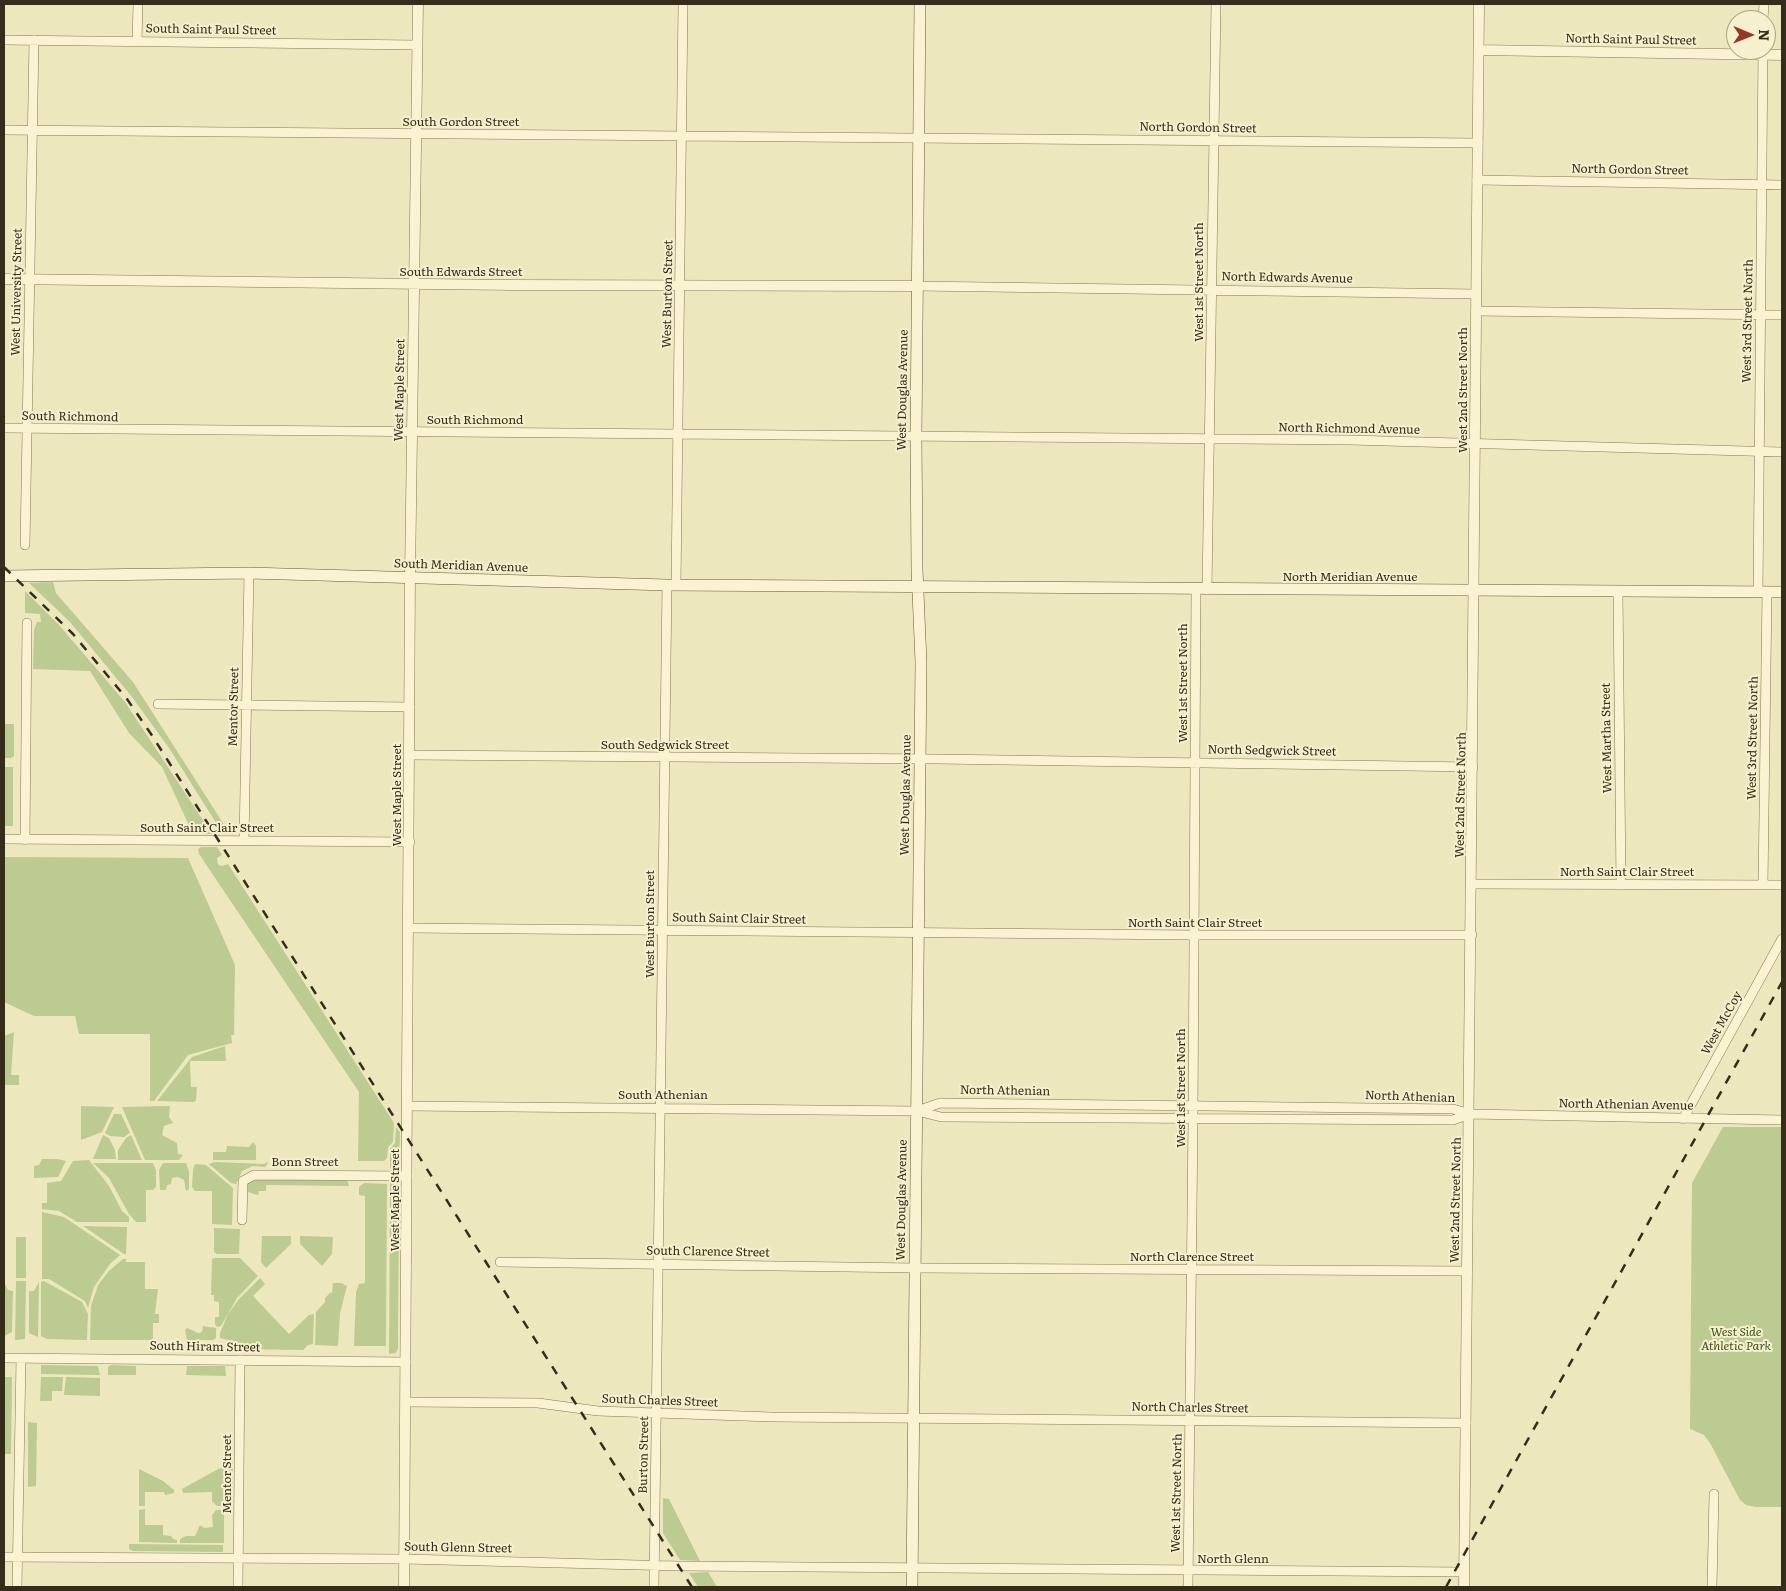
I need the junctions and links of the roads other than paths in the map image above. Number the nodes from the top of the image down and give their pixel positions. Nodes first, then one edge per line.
1 (138, 4) edge
2 (418, 4) edge
3 (683, 4) edge
4 (920, 4) edge
5 (1216, 4) edge
6 (1479, 4) edge
7 (4, 40) edge
8 (34, 40) junction
9 (137, 42) junction
10 (417, 45) junction
11 (1479, 50) junction
12 (1726, 52) edge
13 (1763, 60) edge
14 (4, 130) edge
15 (31, 130) junction
16 (416, 135) junction
17 (681, 137) junction
18 (919, 138) junction
19 (1212, 140) junction
20 (1478, 144) junction
21 (1477, 180) junction
22 (1762, 184) junction
23 (1782, 184) edge
24 (4, 280) edge
25 (30, 280) junction
26 (414, 284) junction
27 (681, 285) junction
28 (918, 286) junction
29 (1212, 289) junction
30 (1476, 294) junction
31 (1476, 311) junction
32 (1761, 315) junction
33 (1782, 315) edge
34 (4, 428) edge
35 (28, 429) junction
36 (412, 432) junction
37 (678, 434) junction
38 (916, 435) junction
39 (1210, 439) junction
40 (1475, 444) junction
41 (1759, 452) junction
42 (1782, 452) edge
43 (26, 545) dead end
44 (248, 573) junction
45 (4, 576) edge
46 (410, 578) junction
47 (672, 585) junction
48 (918, 586) junction
49 (1201, 590) junction
50 (1475, 590) junction
51 (1618, 591) junction
52 (1763, 592) junction
53 (1782, 592) edge
54 (27, 623) dead end
55 (158, 704) dead end
56 (247, 704) junction
57 (410, 707) junction
58 (410, 755) junction
59 (663, 757) junction
60 (920, 759) junction
61 (1196, 762) junction
62 (1473, 768) junction
63 (4, 839) edge
64 (26, 840) junction
65 (244, 841) junction
66 (410, 842) junction
67 (1472, 884) junction
68 (1622, 885) junction
69 (1763, 885) junction
70 (1782, 885) edge
71 (409, 928) junction
72 (663, 931) junction
73 (919, 933) junction
74 (1194, 935) junction
75 (1472, 935) junction
76 (1782, 939) edge
77 (1194, 1105) junction
78 (408, 1106) junction
79 (661, 1107) junction
80 (917, 1111) junction
81 (1470, 1114) junction
82 (1193, 1118) junction
83 (1683, 1119) junction
84 (1782, 1120) edge
85 (407, 1176) junction
86 (242, 1220) dead end
87 (500, 1262) dead end
88 (660, 1264) junction
89 (916, 1268) junction
90 (1192, 1269) junction
91 (1467, 1271) junction
92 (4, 1358) edge
93 (21, 1358) junction
94 (240, 1360) junction
95 (406, 1362) junction
96 (406, 1402) junction
97 (657, 1414) junction
98 (914, 1417) junction
99 (1190, 1420) junction
100 (1466, 1423) junction
101 (1714, 1494) dead end
102 (4, 1557) edge
103 (18, 1557) junction
104 (238, 1559) junction
105 (404, 1560) junction
106 (654, 1564) junction
107 (912, 1568) junction
108 (1188, 1571) junction
109 (1464, 1572) junction
110 (17, 1587) edge
111 (238, 1587) edge
112 (404, 1587) edge
113 (654, 1587) edge
114 (912, 1587) edge
115 (1188, 1587) edge
116 (1464, 1587) edge
117 (1712, 1587) edge

1 - 9 street
2 - 10 street, West Maple Street
3 - 17 street, West Burton Street
4 - 18 main road, West Douglas Avenue
5 - 19 street, West 1st Street North
6 - 11 street, West 2nd Street North
7 - 8 street, South Saint Paul Street
8 - 9 street, South Saint Paul Street
8 - 15 street, West University Street
9 - 10 street, South Saint Paul Street
10 - 16 street, West Maple Street
11 - 12 street, North Saint Paul Street
11 - 20 street, West 2nd Street North
13 - 22 street, West 3rd Street North
14 - 15 street, South Gordon Street
15 - 16 street, South Gordon Street
15 - 25 street, West University Street
16 - 17 street, South Gordon Street
16 - 26 street, West Maple Street
17 - 18 street, South Gordon Street
17 - 27 street, West Burton Street
18 - 19 street, North Gordon Street
18 - 28 main road, West Douglas Avenue
19 - 20 street, North Gordon Street
19 - 29 street, West 1st Street North
20 - 21 street, West 2nd Street North
21 - 22 street, North Gordon Street
21 - 30 street, West 2nd Street North
22 - 23 street, North Gordon Street
22 - 32 street, West 3rd Street North
24 - 25 street, South Edwards Street
25 - 26 street, South Edwards Street
25 - 35 street, West University Street
26 - 27 street, South Edwards Street
26 - 36 street, West Maple Street
27 - 28 street, South Edwards Street
27 - 37 street, West Burton Street
28 - 29 street, North Edwards Avenue
28 - 38 main road, West Douglas Avenue
29 - 30 street, North Edwards Avenue
29 - 39 street, West 1st Street North
30 - 31 street, West 2nd Street North
31 - 32 street
31 - 40 street, West 2nd Street North
32 - 33 street
32 - 41 street, West 3rd Street North
34 - 35 street, South Richmond
35 - 36 street, South Richmond
35 - 43 street, West University Street
36 - 37 street, South Richmond
36 - 46 street, West Maple Street
37 - 38 street, South Richmond
37 - 47 street, West Burton Street
38 - 39 street, North Richmond Avenue
38 - 48 main road, West Douglas Avenue
39 - 40 street, North Richmond Avenue
39 - 49 street, West 1st Street North
40 - 41 street, North Richmond Avenue
40 - 50 street, West 2nd Street North
41 - 42 street, North Richmond Avenue
41 - 52 street, West 3rd Street North
44 - 45 main road, South Meridian Avenue
44 - 46 main road, South Meridian Avenue
44 - 56 street, Mentor Street
46 - 47 main road, South Meridian Avenue
46 - 57 street, West Maple Street
47 - 48 main road, South Meridian Avenue
47 - 59 street, West Burton Street
48 - 49 main road, North Meridian Avenue
48 - 60 main road, West Douglas Avenue
49 - 50 main road, North Meridian Avenue
49 - 61 street, West 1st Street North
50 - 51 main road, North Meridian Avenue
50 - 62 street, West 2nd Street North
51 - 52 main road, North Meridian Avenue
51 - 68 street, West Martha Street
52 - 53 main road, North Meridian Avenue
52 - 69 street, West 3rd Street North
54 - 64 street
55 - 56 street
56 - 57 street
56 - 65 street, Mentor Street
57 - 58 street, West Maple Street
58 - 59 street, South Sedgwick Street
58 - 66 street, West Maple Street
59 - 60 street, South Sedgwick Street
59 - 72 street, West Burton Street
60 - 61 street, North Sedgwick Street
60 - 73 main road, West Douglas Avenue
61 - 62 street, North Sedgwick Street
61 - 74 street, West 1st Street North
62 - 67 street, West 2nd Street North
63 - 64 street, South Saint Clair Street
64 - 65 street, South Saint Clair Street
65 - 66 street, South Saint Clair Street
66 - 71 street, West Maple Street
67 - 68 street, North Saint Clair Street
67 - 75 street, West 2nd Street North
68 - 69 street, North Saint Clair Street
69 - 70 street, North Saint Clair Street
71 - 72 street, South Saint Clair Street
71 - 78 street, West Maple Street
72 - 73 street, South Saint Clair Street
72 - 79 street, West Burton Street
73 - 74 street, North Saint Clair Street
73 - 80 main road, West Douglas Avenue
74 - 75 street, North Saint Clair Street
74 - 77 street, West 1st Street North
75 - 81 street, West 2nd Street North
76 - 83 street, West McCoy
77 - 80 street, North Athenian
77 - 81 street, North Athenian
77 - 82 street, West 1st Street North
78 - 79 street, South Athenian
78 - 85 street, West Maple Street
79 - 80 street, South Athenian
79 - 88 street, West Burton Street
80 - 82 street, North Athenian
80 - 89 main road, West Douglas Avenue
81 - 82 street, North Athenian
81 - 83 street, North Athenian Avenue
81 - 91 street, West 2nd Street North
82 - 90 street, West 1st Street North
83 - 84 street, North Athenian Avenue
85 - 86 street, Bonn Street
85 - 95 street, West Maple Street
87 - 88 street, South Clarence Street
88 - 89 street, South Clarence Street
88 - 97 street, Burton Street
89 - 90 street, North Clarence Street
89 - 98 main road, West Douglas Avenue
90 - 91 street, North Clarence Street
90 - 99 street, West 1st Street North
91 - 100 street, West 2nd Street North
92 - 93 street, South Hiram Street
93 - 94 street, South Hiram Street
93 - 103 street
94 - 95 street, South Hiram Street
94 - 104 street, Mentor Street
95 - 96 street, West Maple Street
96 - 97 street, South Charles Street
96 - 105 street, West Maple Street
97 - 98 street, South Charles Street
97 - 106 street, Burton Street
98 - 99 street, North Charles Street
98 - 107 main road, West Douglas Avenue
99 - 100 street, North Charles Street
99 - 108 street, West 1st Street North
100 - 109 street, West 2nd Street North
101 - 117 street
102 - 103 street, South Glenn Street
103 - 104 street, South Glenn Street
103 - 110 street
104 - 105 street, South Glenn Street
104 - 111 street, Mentor Street
105 - 106 street, South Glenn Street
105 - 112 street, West Maple Street
106 - 107 street, South Glenn Street
106 - 113 street, Burton Street
107 - 108 street, North Glenn
107 - 114 main road, West Douglas Avenue
108 - 109 street, North Glenn
108 - 115 street, West 1st Street North
109 - 116 street, West 2nd Street North

